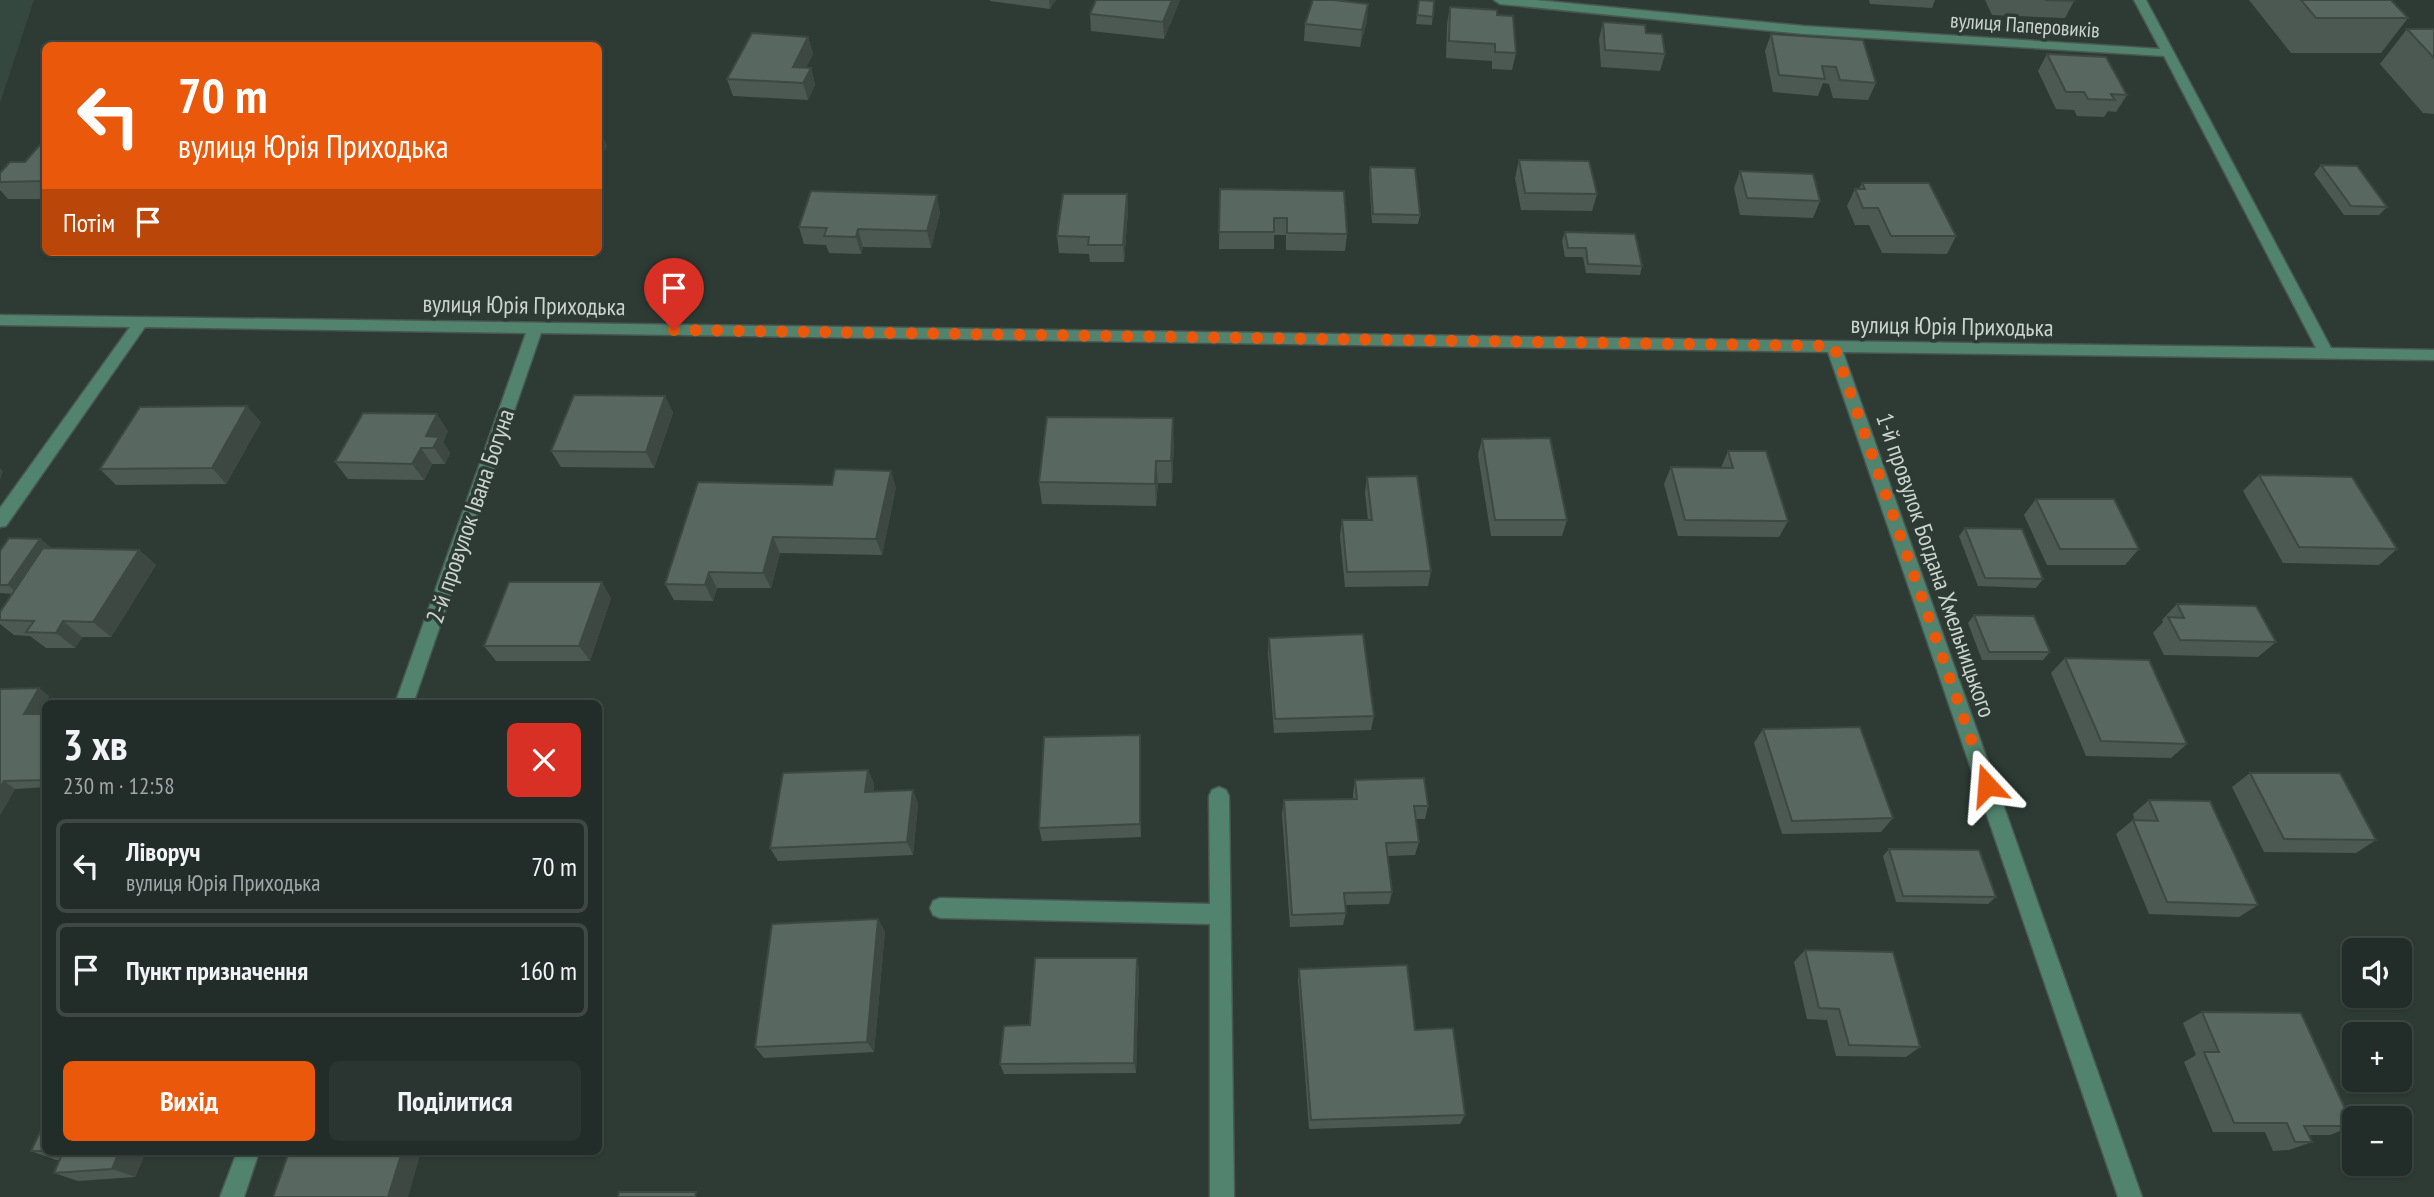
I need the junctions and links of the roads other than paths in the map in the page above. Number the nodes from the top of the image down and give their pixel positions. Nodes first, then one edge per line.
1 (1500, 0) edge
2 (2140, 0) edge
3 (2170, 54) junction
4 (0, 320) edge
5 (141, 322) junction
6 (536, 328) junction
7 (1834, 346) junction
8 (2328, 354) junction
9 (2434, 355) edge
10 (0, 521) edge
11 (405, 700) edge
12 (1219, 796) dead end
13 (940, 908) dead end
14 (1220, 914) junction
15 (247, 1155) edge
16 (232, 1197) edge
17 (1222, 1197) edge
18 (2130, 1197) edge

1 - 3 street, вулиця Паперовиків
2 - 3 street
3 - 8 street
4 - 5 street, вулиця Юрія Приходька
5 - 6 street, вулиця Юрія Приходька
5 - 10 street
6 - 7 street, вулиця Юрія Приходька
6 - 11 street, 2-й провулок Івана Богуна
7 - 8 street, вулиця Юрія Приходька
7 - 18 street, 1-й провулок Богдана Хмельницького
8 - 9 street, вулиця Юрія Приходька
12 - 14 street
13 - 14 street
14 - 17 street
15 - 16 street

